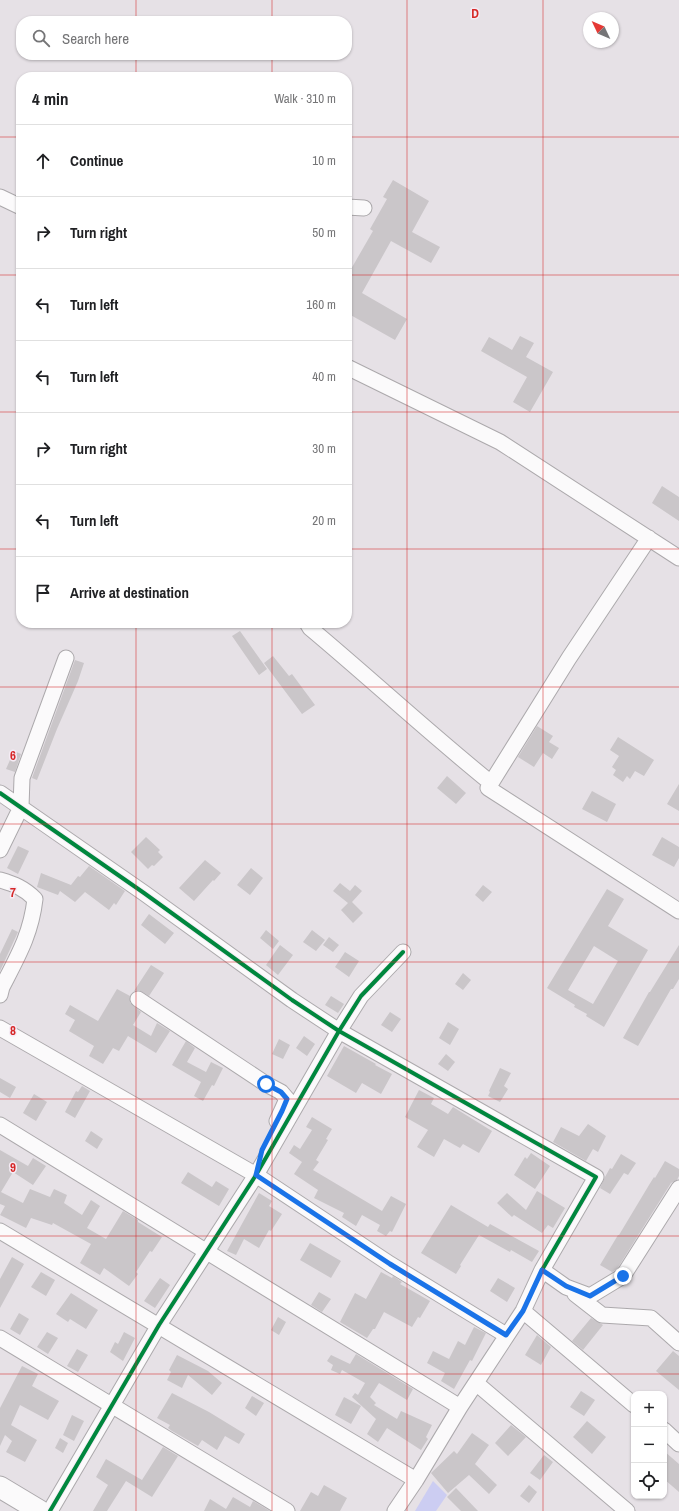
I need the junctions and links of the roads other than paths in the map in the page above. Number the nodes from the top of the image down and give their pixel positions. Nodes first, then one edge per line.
1 (0, 197) edge
2 (16, 205) edge
3 (352, 207) edge
4 (364, 208) dead end
5 (352, 369) edge
6 (649, 538) junction
7 (679, 558) edge
8 (310, 628) edge
9 (66, 658) dead end
10 (491, 783) junction
11 (0, 793) edge
12 (21, 807) junction
13 (0, 850) edge
14 (0, 880) edge
15 (679, 911) edge
16 (403, 952) dead end
17 (1, 989) edge
18 (138, 999) dead end
19 (0, 1028) edge
20 (339, 1031) junction
21 (0, 1125) edge
22 (256, 1175) junction
23 (679, 1188) edge
24 (0, 1231) edge
25 (206, 1252) junction
26 (542, 1270) junction
27 (566, 1286) junction
28 (523, 1311) junction
29 (159, 1325) junction
30 (506, 1335) junction
31 (0, 1338) edge
32 (679, 1343) edge
33 (476, 1383) junction
34 (631, 1402) edge
35 (112, 1406) junction
36 (460, 1407) junction
37 (667, 1433) edge
38 (679, 1444) edge
39 (416, 1480) junction
40 (0, 1487) edge
41 (41, 1510) edge
42 (287, 1511) edge
43 (395, 1511) edge
44 (627, 1511) edge

1 - 2 street
3 - 4 street
5 - 6 street
6 - 7 street
6 - 10 street
8 - 10 street
9 - 12 street
10 - 15 street
11 - 12 street
12 - 13 street
12 - 20 street
14 - 17 street
16 - 20 street
18 - 22 street
19 - 22 street
20 - 22 street
20 - 26 street
21 - 25 street
22 - 25 street
22 - 30 street
23 - 27 street
24 - 29 street
25 - 29 street
25 - 36 street
26 - 27 street
26 - 28 street
27 - 32 street
28 - 30 street
28 - 34 street
29 - 35 street
29 - 39 street
30 - 33 street
31 - 35 street
33 - 36 street
33 - 44 street
35 - 41 street
35 - 42 street
36 - 39 street
37 - 38 street
39 - 43 street
40 - 41 main road

